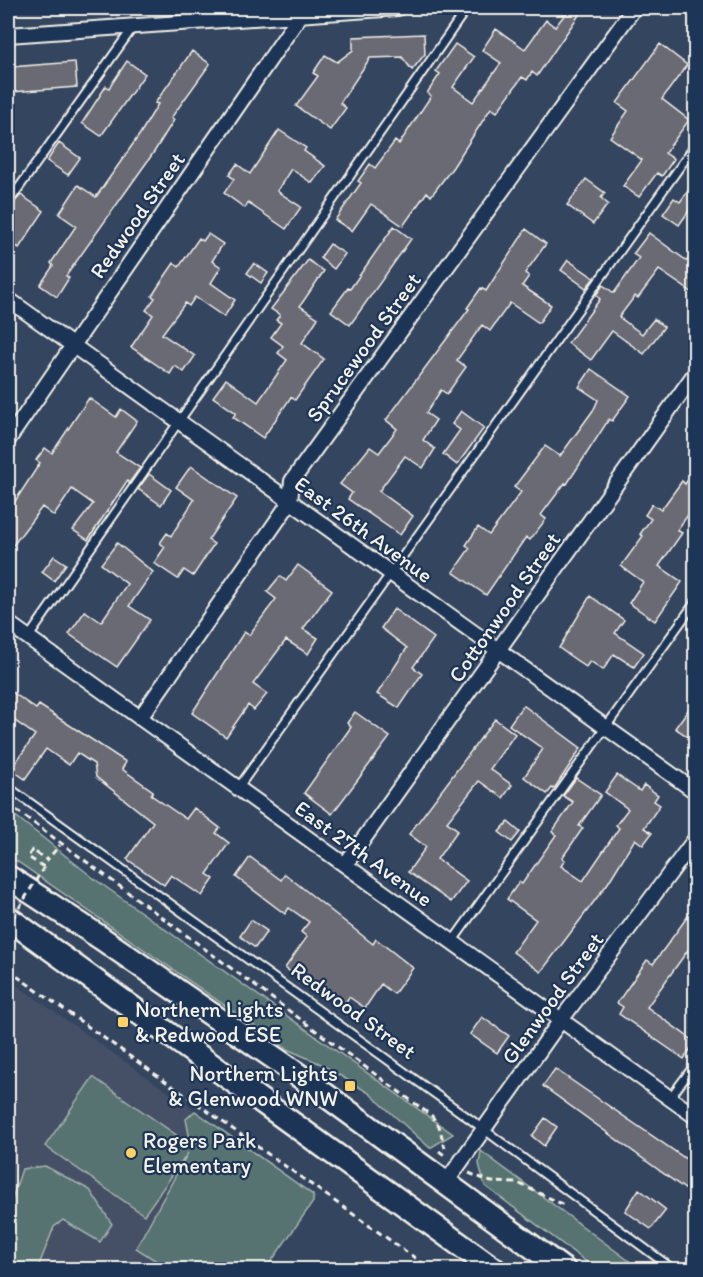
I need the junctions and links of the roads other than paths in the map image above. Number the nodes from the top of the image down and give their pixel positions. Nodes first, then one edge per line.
1 (398, 8) edge
2 (466, 8) edge
3 (634, 8) edge
4 (301, 14) junction
5 (134, 26) junction
6 (8, 35) edge
7 (696, 144) edge
8 (8, 204) edge
9 (8, 299) edge
10 (73, 346) junction
11 (696, 372) edge
12 (179, 422) junction
13 (8, 440) edge
14 (290, 502) junction
15 (390, 573) junction
16 (696, 601) edge
17 (8, 623) edge
18 (28, 638) junction
19 (498, 651) junction
20 (140, 718) junction
21 (605, 727) junction
22 (8, 788) edge
23 (237, 788) junction
24 (696, 792) edge
25 (696, 838) edge
26 (345, 865) junction
27 (8, 877) edge
28 (8, 918) edge
29 (452, 942) junction
30 (561, 1020) junction
31 (696, 1063) edge
32 (670, 1098) junction
33 (696, 1117) edge
34 (483, 1130) junction
35 (445, 1184) junction
36 (495, 1269) edge
37 (564, 1269) edge
38 (674, 1269) edge

1 - 4 street
2 - 12 lane
3 - 14 street, Sprucewood Street
4 - 5 street
4 - 10 street, Redwood Street
5 - 6 street
5 - 8 lane
7 - 15 lane
9 - 10 street, East 26th Avenue
10 - 12 street, East 26th Avenue
10 - 13 street, Redwood Street
11 - 19 street, Cottonwood Street
12 - 14 street, East 26th Avenue
12 - 18 lane
14 - 15 street, East 26th Avenue
14 - 20 street, Sprucewood Street
15 - 19 street, East 26th Avenue
15 - 23 lane
16 - 21 lane
17 - 18 street, East 27th Avenue
18 - 20 street, East 27th Avenue
19 - 21 street, East 26th Avenue
19 - 26 street, Cottonwood Street
20 - 23 street, East 27th Avenue
21 - 24 street, East 26th Avenue
21 - 29 lane
22 - 34 lane, Redwood Street
23 - 26 street, East 27th Avenue
25 - 30 street, Glenwood Street
26 - 29 street, East 27th Avenue
27 - 35 main road
28 - 36 main road
29 - 30 street, East 27th Avenue
30 - 32 street, East 27th Avenue
30 - 34 street, Glenwood Street
31 - 32 lane
32 - 33 street, East 27th Avenue
34 - 35 street, Glenwood Street
34 - 38 lane, Redwood Street
35 - 37 main road

